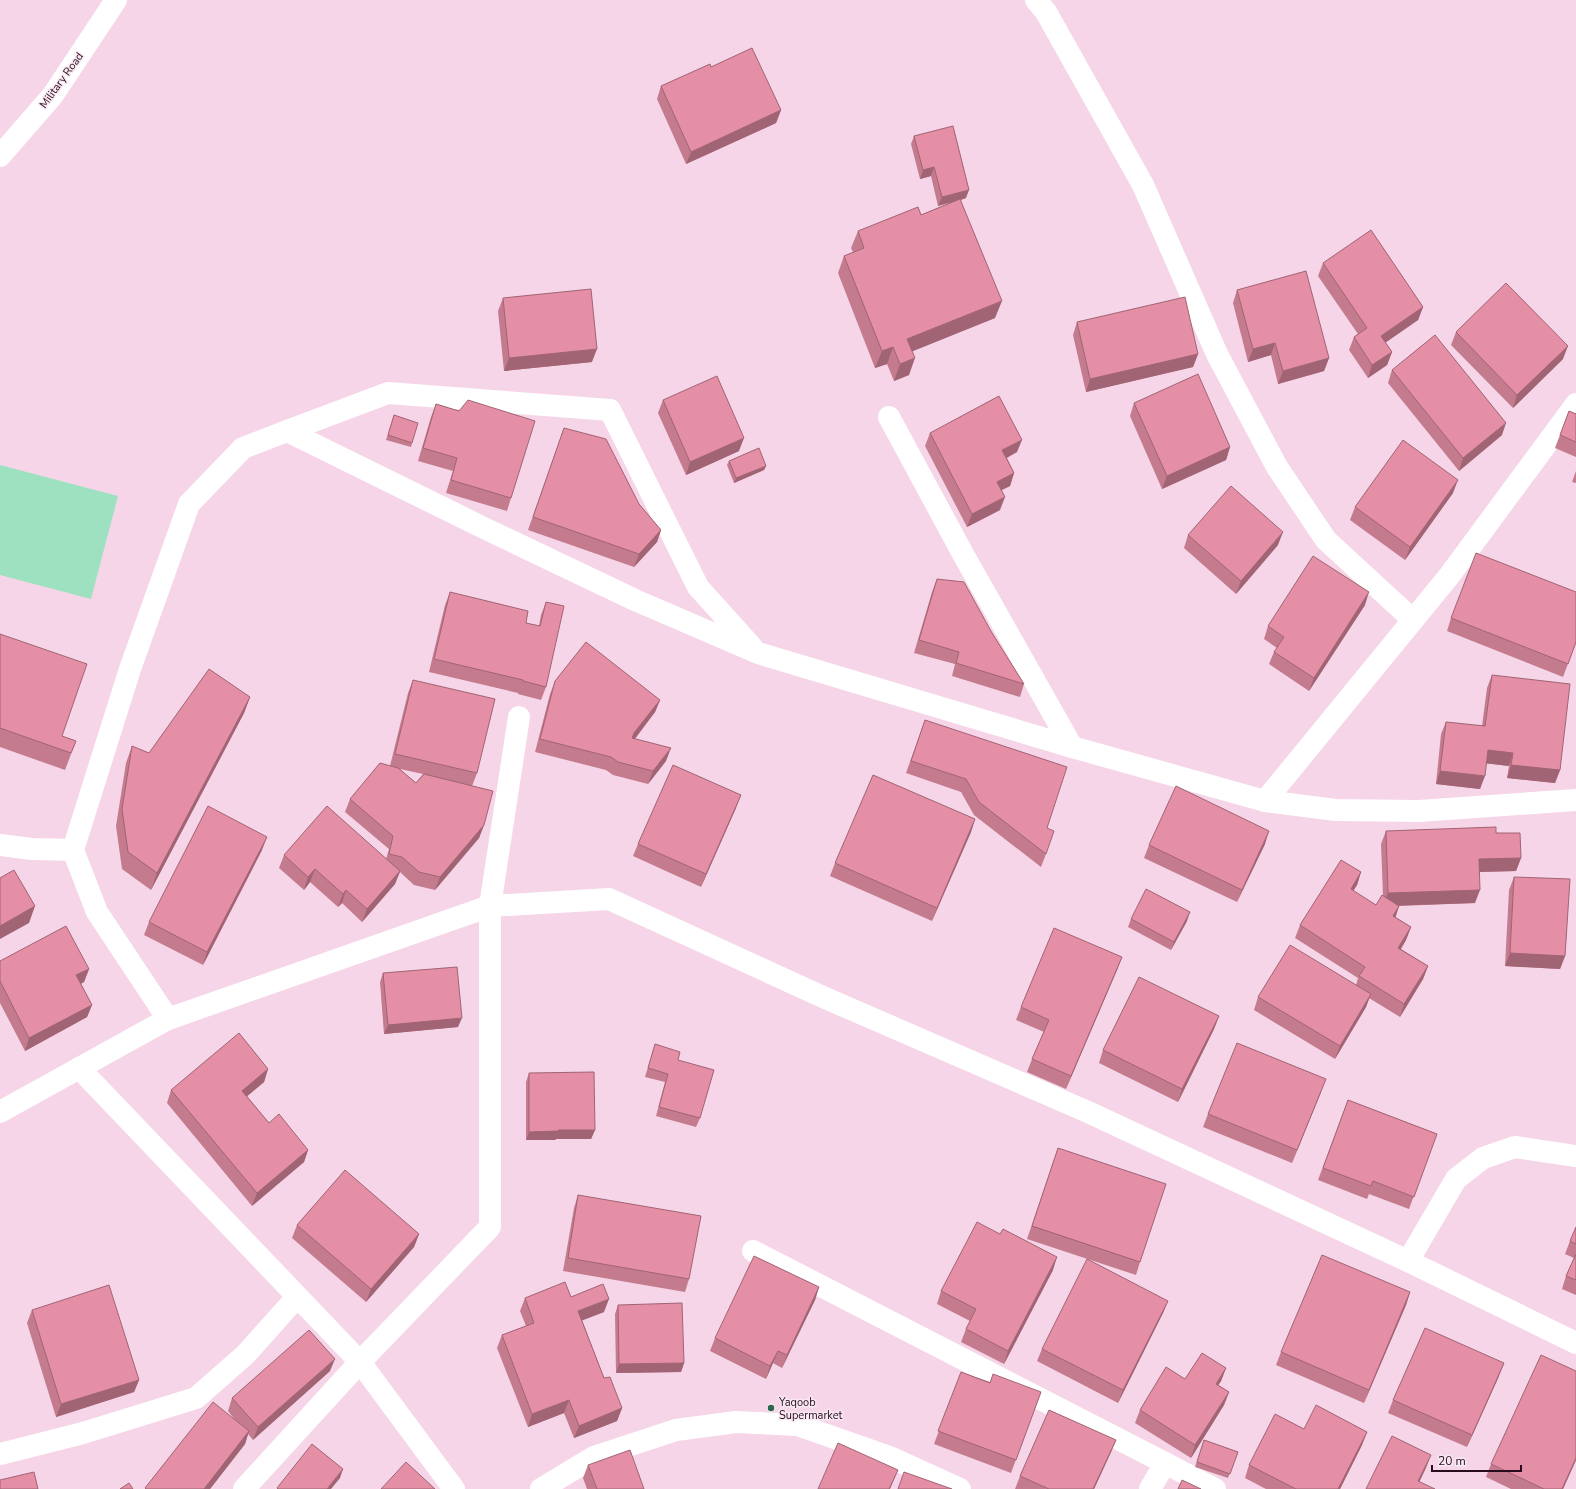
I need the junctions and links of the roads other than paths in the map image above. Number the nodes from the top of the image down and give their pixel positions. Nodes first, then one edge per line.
1 (116, 0) edge
2 (1036, 0) edge
3 (0, 156) edge
4 (1576, 404) edge
5 (889, 417) dead end
6 (287, 431) junction
7 (1413, 620) junction
8 (758, 653) junction
9 (519, 717) dead end
10 (1072, 747) junction
11 (1576, 800) edge
12 (1265, 801) junction
13 (0, 844) edge
14 (73, 850) junction
15 (490, 906) junction
16 (168, 1019) junction
17 (80, 1068) junction
18 (0, 1112) edge
19 (1576, 1156) edge
20 (753, 1251) dead end
21 (1408, 1261) junction
22 (297, 1297) junction
23 (1576, 1343) edge
24 (360, 1362) junction
25 (0, 1454) edge
26 (1165, 1463) junction
27 (244, 1489) edge
28 (454, 1489) edge
29 (542, 1489) edge
30 (960, 1489) edge
31 (1150, 1489) edge
32 (1215, 1489) edge

1 - 3 street, Military Road
2 - 7 street
4 - 7 street
5 - 10 street
6 - 8 street
6 - 8 street
6 - 14 street
7 - 12 street
8 - 10 street
9 - 15 street
10 - 12 street
11 - 12 street
13 - 14 street
14 - 16 street
15 - 16 street
15 - 21 street
15 - 24 street
16 - 17 street
17 - 18 street
17 - 22 street
19 - 21 street
20 - 26 street
21 - 23 street
22 - 24 street
22 - 25 street
24 - 27 street
24 - 28 street
26 - 31 street
26 - 32 street
29 - 30 street

